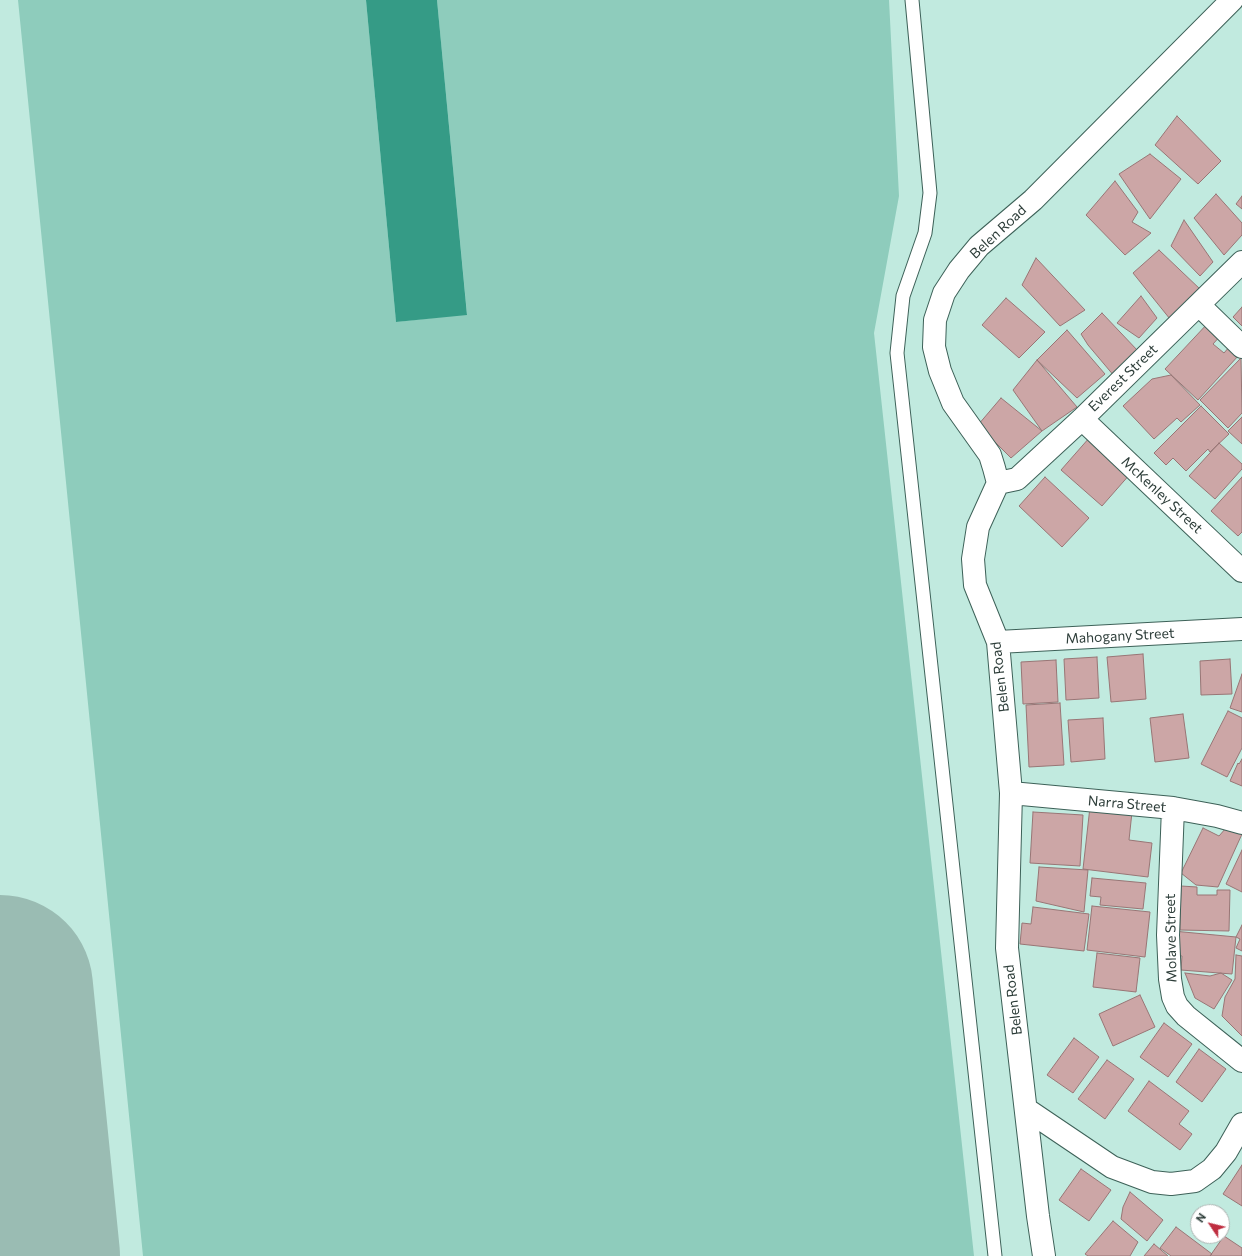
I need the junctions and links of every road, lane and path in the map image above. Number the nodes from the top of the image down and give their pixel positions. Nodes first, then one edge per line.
1 (912, 0) edge
2 (1232, 0) edge
3 (1242, 262) edge
4 (1199, 306) junction
5 (1242, 348) edge
6 (1082, 419) junction
7 (998, 483) junction
8 (1242, 571) edge
9 (1242, 630) edge
10 (998, 642) junction
11 (1011, 793) junction
12 (1174, 808) junction
13 (1242, 822) edge
14 (1242, 1061) edge
15 (1026, 1109) junction
16 (1242, 1124) edge
17 (995, 1256) edge
18 (1044, 1256) edge

1 - 17 lane
2 - 7 street, Belen Road
3 - 4 street, Everest Street
4 - 5 street
4 - 6 street, Everest Street
6 - 7 street, Everest Street
6 - 8 street, McKenley Street
7 - 10 street, Belen Road
9 - 10 street, Mahogany Street
10 - 11 street, Belen Road
11 - 12 street, Narra Street
11 - 15 street, Belen Road
12 - 13 street, Narra Street
12 - 14 street, Molave Street
15 - 16 street
15 - 18 street, Belen Road

